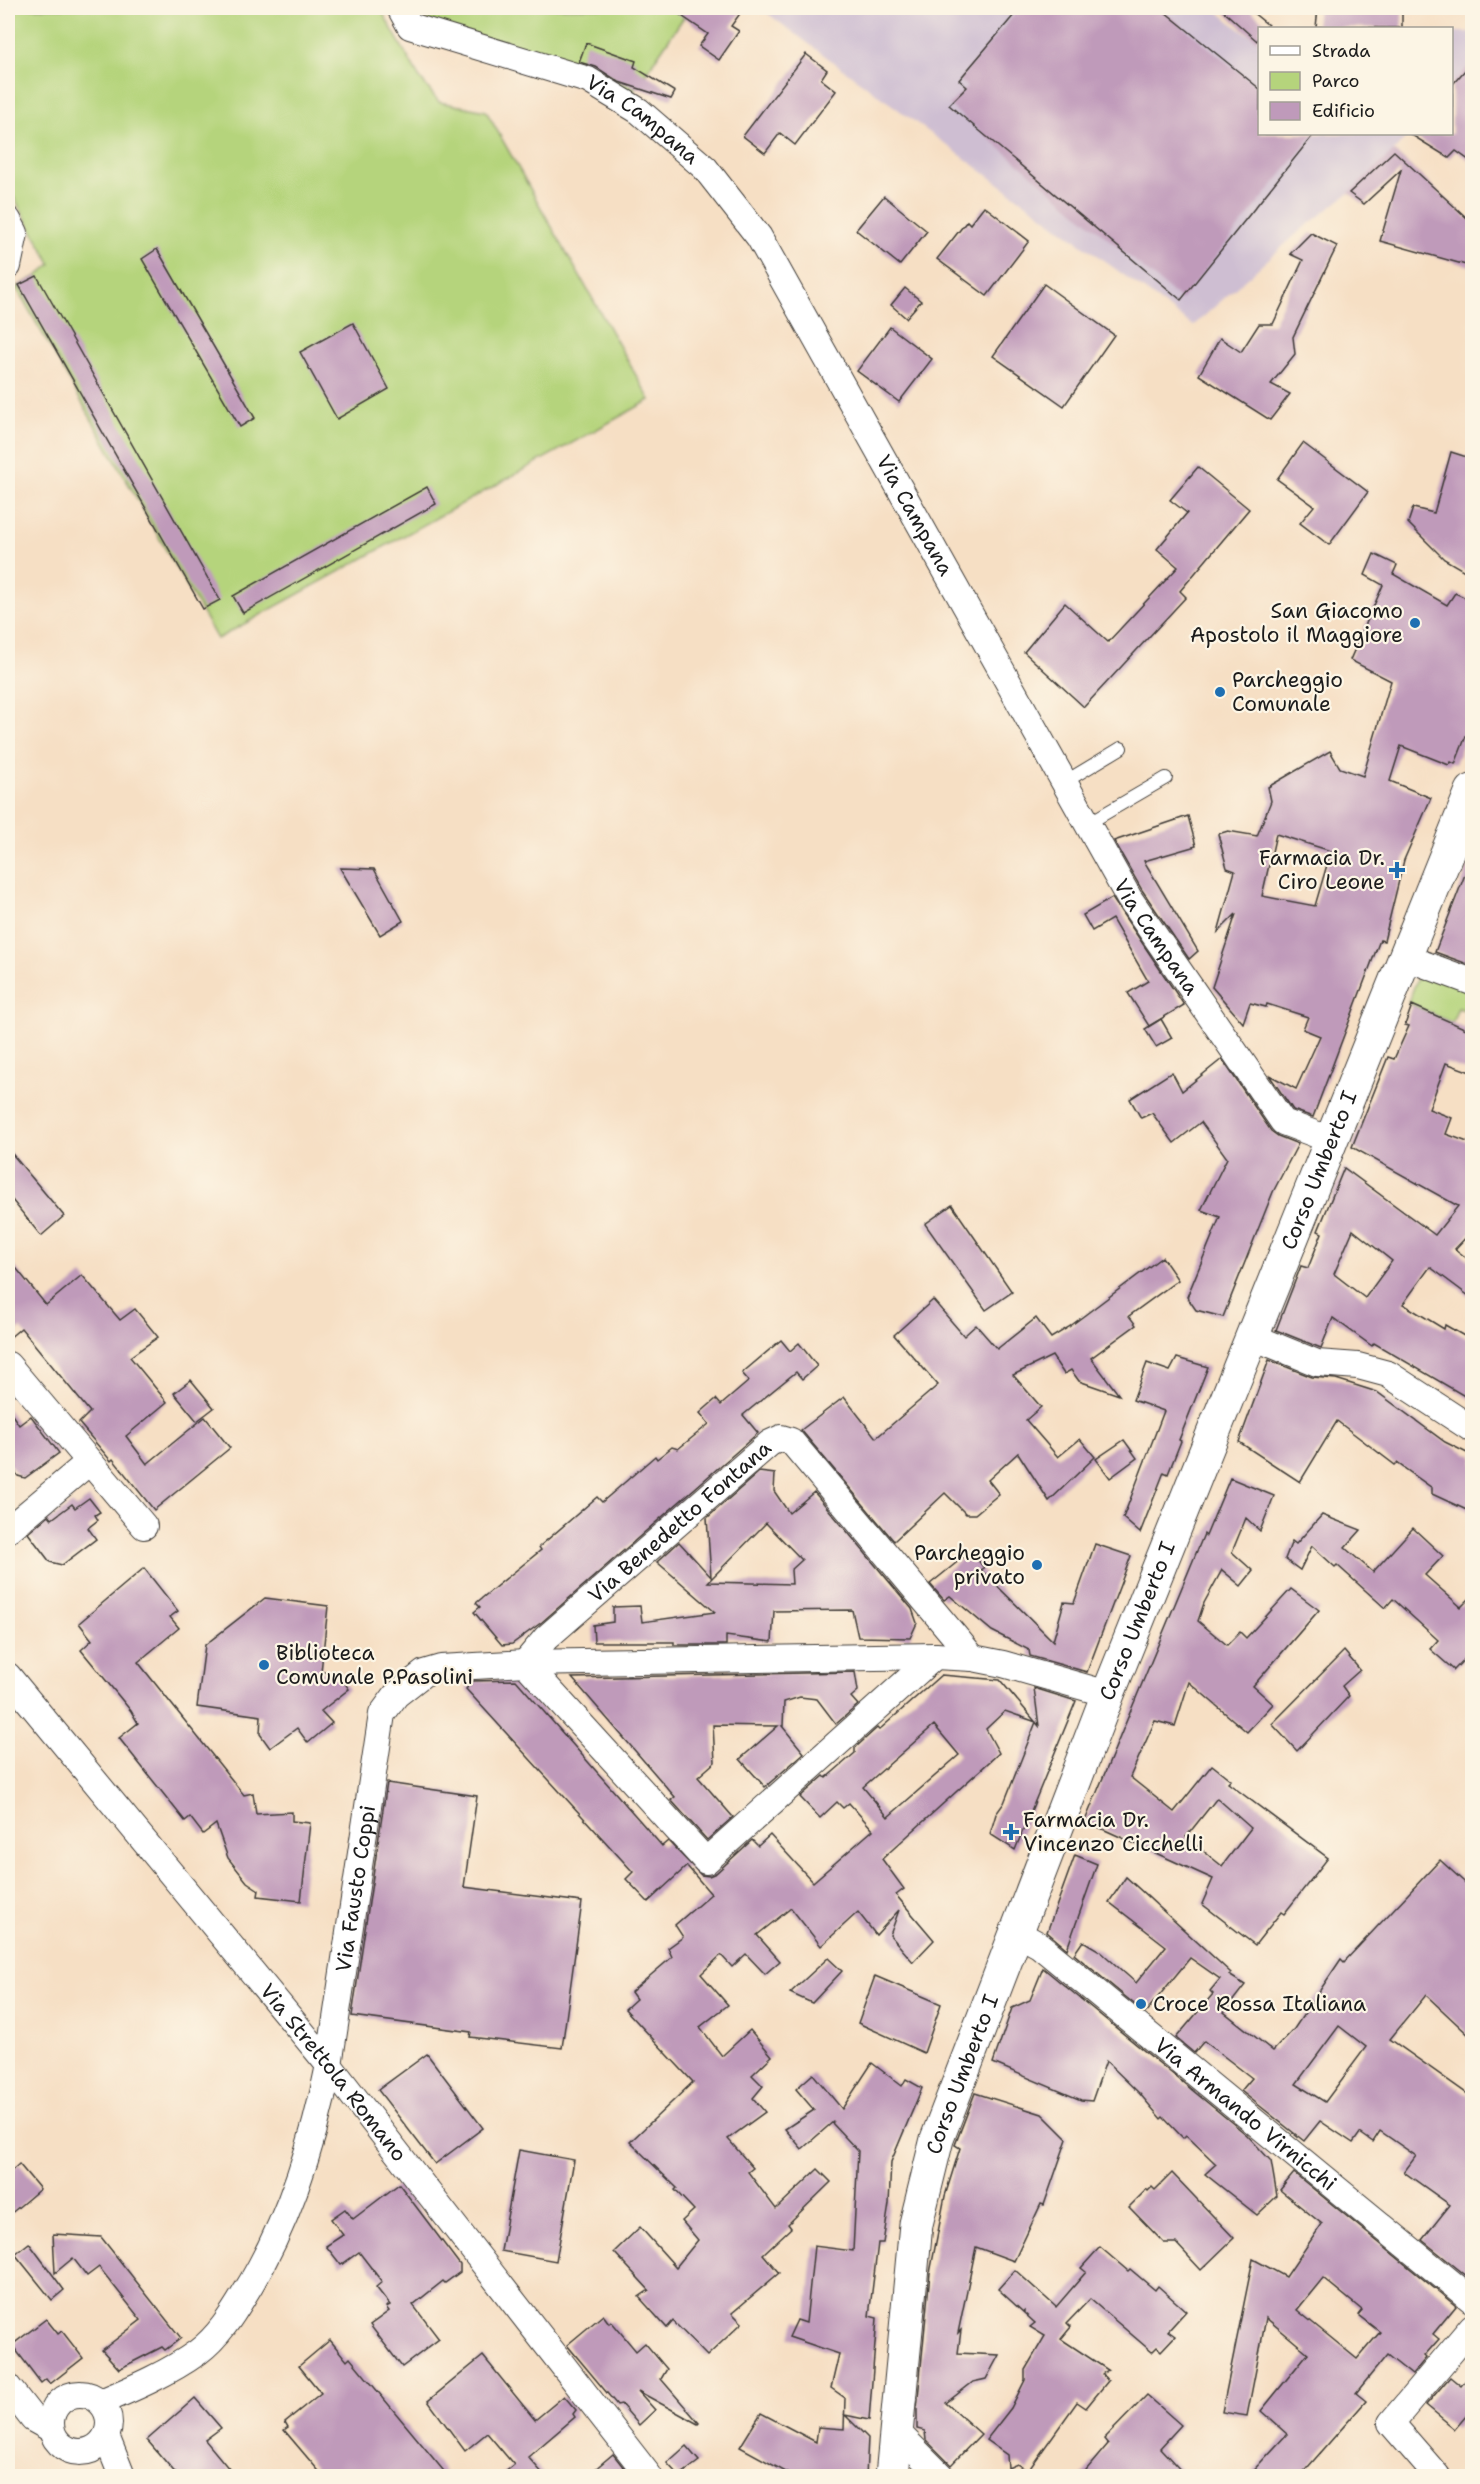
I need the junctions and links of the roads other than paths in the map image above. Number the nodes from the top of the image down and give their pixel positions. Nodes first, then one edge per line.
1 (400, 8) edge
2 (8, 220) edge
3 (8, 266) edge
4 (1120, 748) dead end
5 (1166, 778) dead end
6 (1063, 783) junction
7 (1473, 791) edge
8 (1087, 824) junction
9 (1407, 958) junction
10 (1473, 982) edge
11 (1331, 1140) junction
12 (1253, 1337) junction
13 (8, 1365) edge
14 (1473, 1429) edge
15 (89, 1462) junction
16 (144, 1526) dead end
17 (8, 1530) edge
18 (935, 1656) junction
19 (973, 1658) junction
20 (525, 1663) junction
21 (8, 1676) edge
22 (1108, 1694) junction
23 (1017, 1933) junction
24 (329, 2065) junction
25 (1473, 2300) edge
26 (1473, 2327) edge
27 (8, 2386) edge
28 (101, 2402) junction
29 (51, 2429) junction
30 (896, 2430) junction
31 (106, 2436) junction
32 (122, 2476) edge
33 (649, 2476) edge
34 (892, 2476) edge
35 (941, 2476) edge
36 (1437, 2476) edge

1 - 6 street, Via Campana
2 - 3 street
4 - 6 lane
5 - 8 lane
6 - 8 street, Via Campana
7 - 9 main road, Corso Umberto I
8 - 11 street, Via Campana
9 - 10 street
9 - 11 main road, Corso Umberto I
11 - 12 main road, Corso Umberto I
12 - 14 street
12 - 22 main road, Corso Umberto I
13 - 15 street
15 - 16 street
15 - 17 street
18 - 19 street
18 - 20 street
18 - 20 street
19 - 20 street, Via Benedetto Fontana
19 - 22 street
20 - 24 street, Via Fausto Coppi
21 - 24 street, Via Strettola Romano
22 - 23 main road, Corso Umberto I
23 - 25 street, Via Armando Virnicchi
23 - 30 main road, Corso Umberto I
24 - 28 street, Via Fausto Coppi
24 - 33 street, Via Strettola Romano
26 - 36 street
27 - 29 street
28 - 29 street
28 - 31 street
29 - 31 street
30 - 34 main road, Corso Umberto I
30 - 35 street
31 - 32 street

